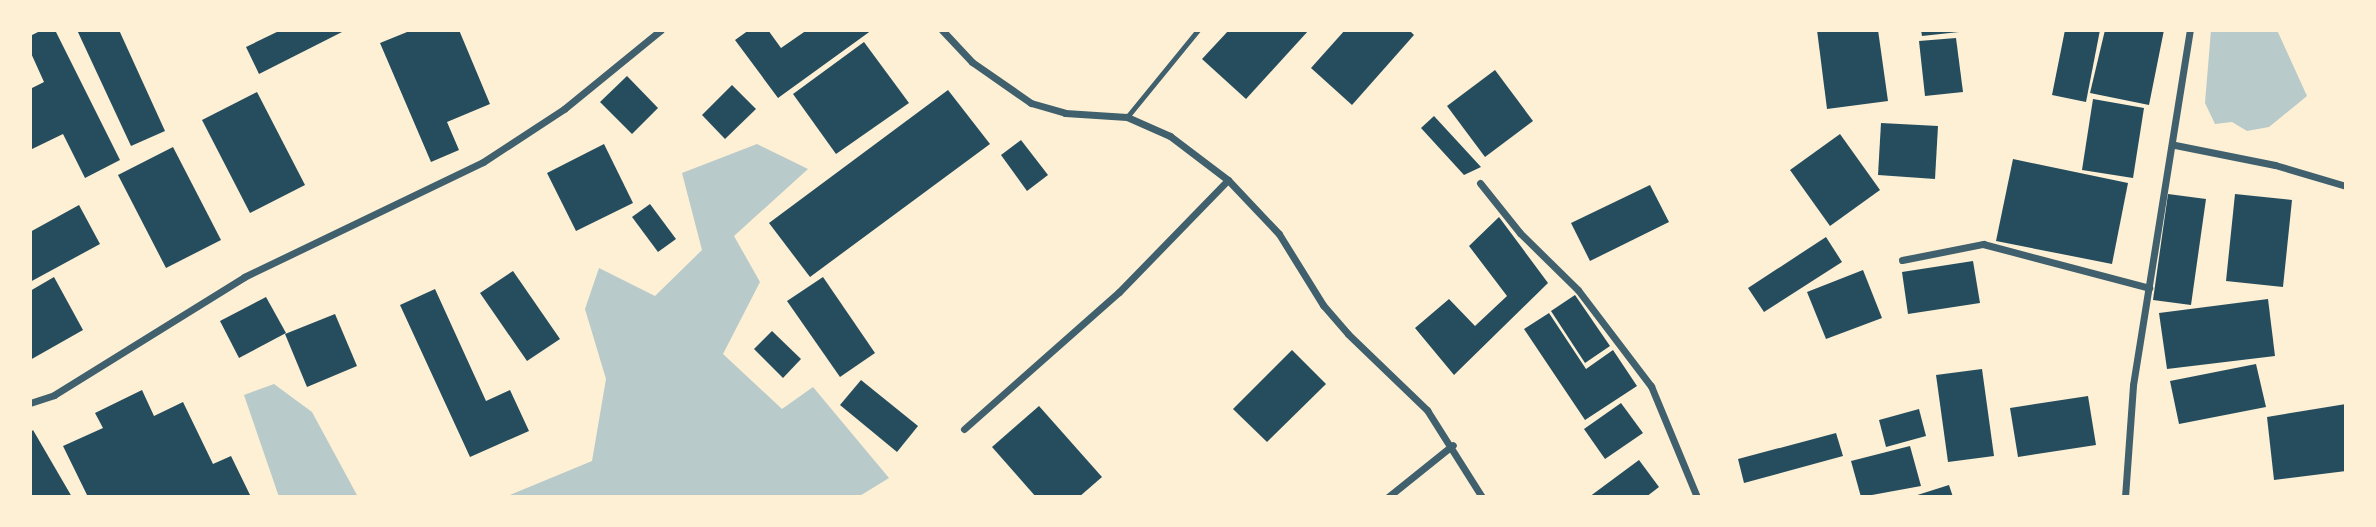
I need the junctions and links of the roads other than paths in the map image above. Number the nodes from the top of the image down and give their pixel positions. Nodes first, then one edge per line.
1 (661, 30) edge
2 (942, 30) edge
3 (1199, 30) edge
4 (2190, 30) edge
5 (1127, 117) junction
6 (2175, 145) junction
7 (1228, 180) junction
8 (1480, 183) dead end
9 (2346, 186) edge
10 (1902, 260) dead end
11 (2149, 288) junction
12 (30, 403) edge
13 (964, 429) dead end
14 (1453, 445) junction
15 (1388, 497) edge
16 (1482, 497) edge
17 (1697, 497) edge
18 (2125, 497) edge

1 - 12 street
2 - 5 street
3 - 5 lane
4 - 6 street
5 - 7 street
6 - 9 street
6 - 11 street
7 - 13 street
7 - 14 street
8 - 17 street
10 - 11 street
11 - 18 street
14 - 15 street
14 - 16 street

